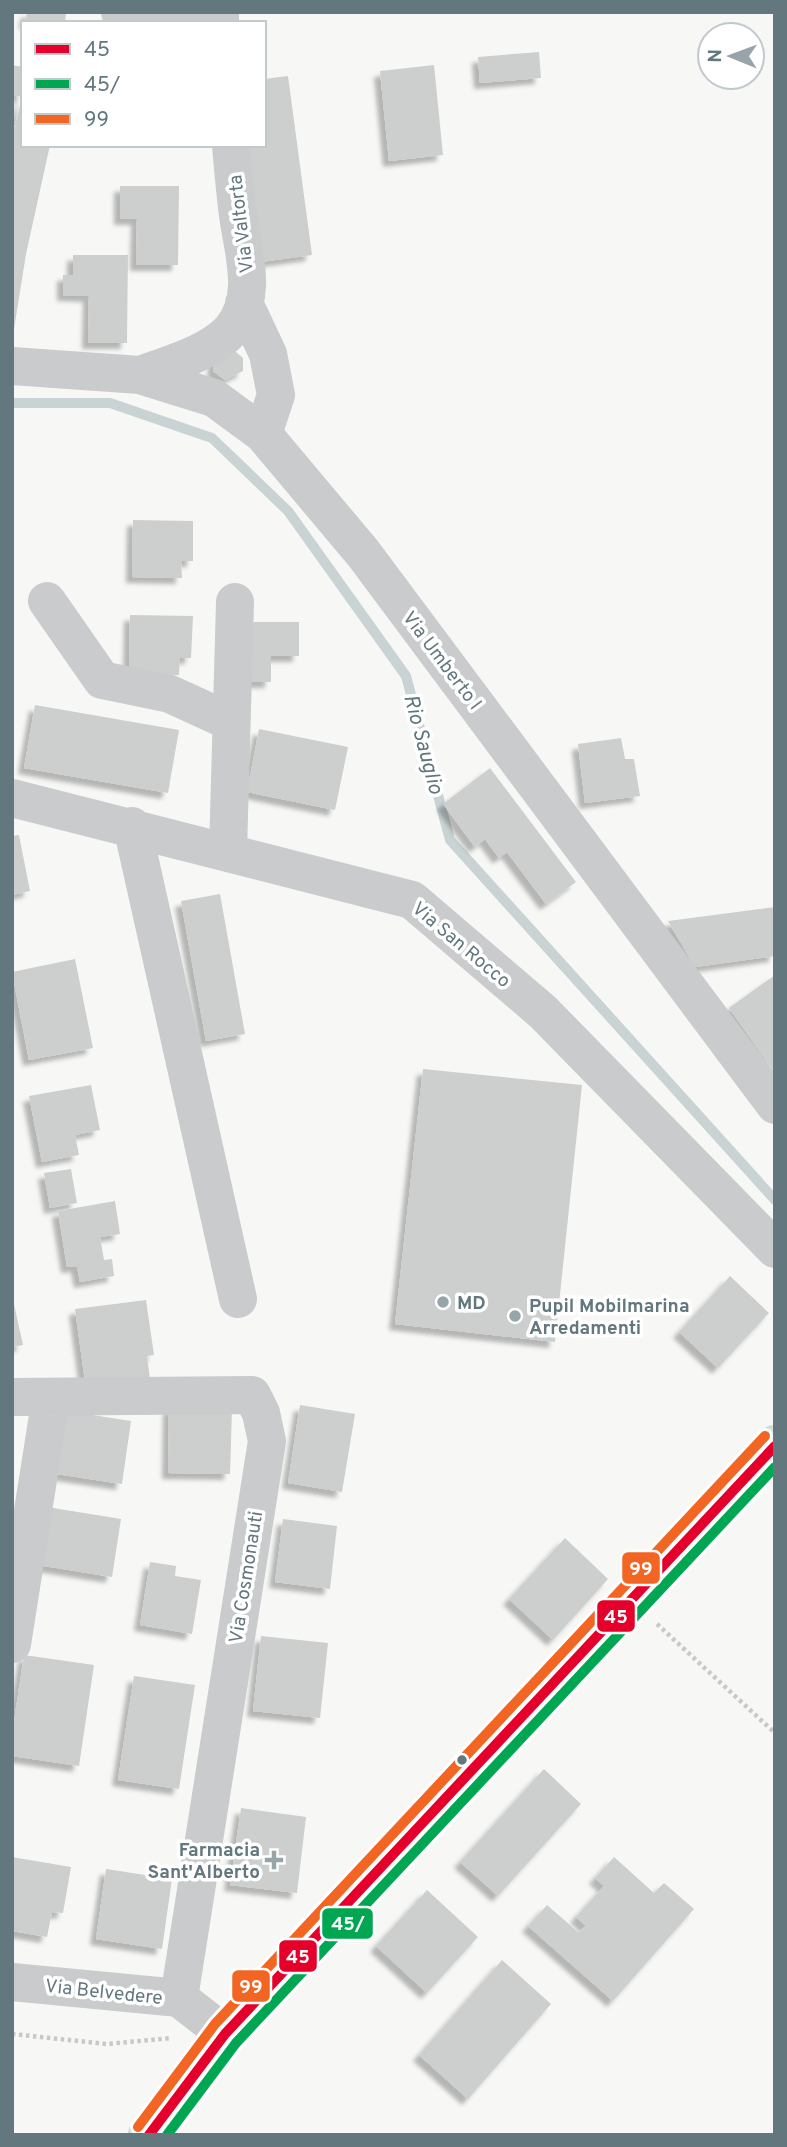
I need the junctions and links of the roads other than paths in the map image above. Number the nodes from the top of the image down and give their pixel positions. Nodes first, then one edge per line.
1 (120, 12) edge
2 (179, 21) edge
3 (231, 147) edge
4 (244, 303) junction
5 (12, 366) edge
6 (139, 376) junction
7 (263, 434) junction
8 (47, 601) dead end
9 (235, 602) dead end
10 (232, 722) junction
11 (12, 798) edge
12 (132, 826) junction
13 (228, 852) junction
14 (775, 1105) edge
15 (775, 1249) edge
16 (238, 1298) dead end
17 (51, 1396) junction
18 (12, 1397) edge
19 (775, 1446) edge
20 (12, 1644) edge
21 (12, 1982) edge
22 (200, 2015) junction
23 (149, 2135) edge

1 - 2 street
3 - 4 street, Via Valtorta
4 - 6 street, Via Valtorta
4 - 7 street
5 - 6 street, Via Umberto I
6 - 7 street, Via Umberto I
7 - 14 street, Via Umberto I
8 - 10 street
9 - 10 street
10 - 13 street
11 - 12 street, Via San Rocco
12 - 13 street, Via San Rocco
12 - 16 street
13 - 15 street, Via San Rocco
17 - 18 street, Via Cosmonauti
17 - 20 street
17 - 22 street, Via Cosmonauti
19 - 22 main road
21 - 22 street, Via Belvedere
22 - 23 main road

